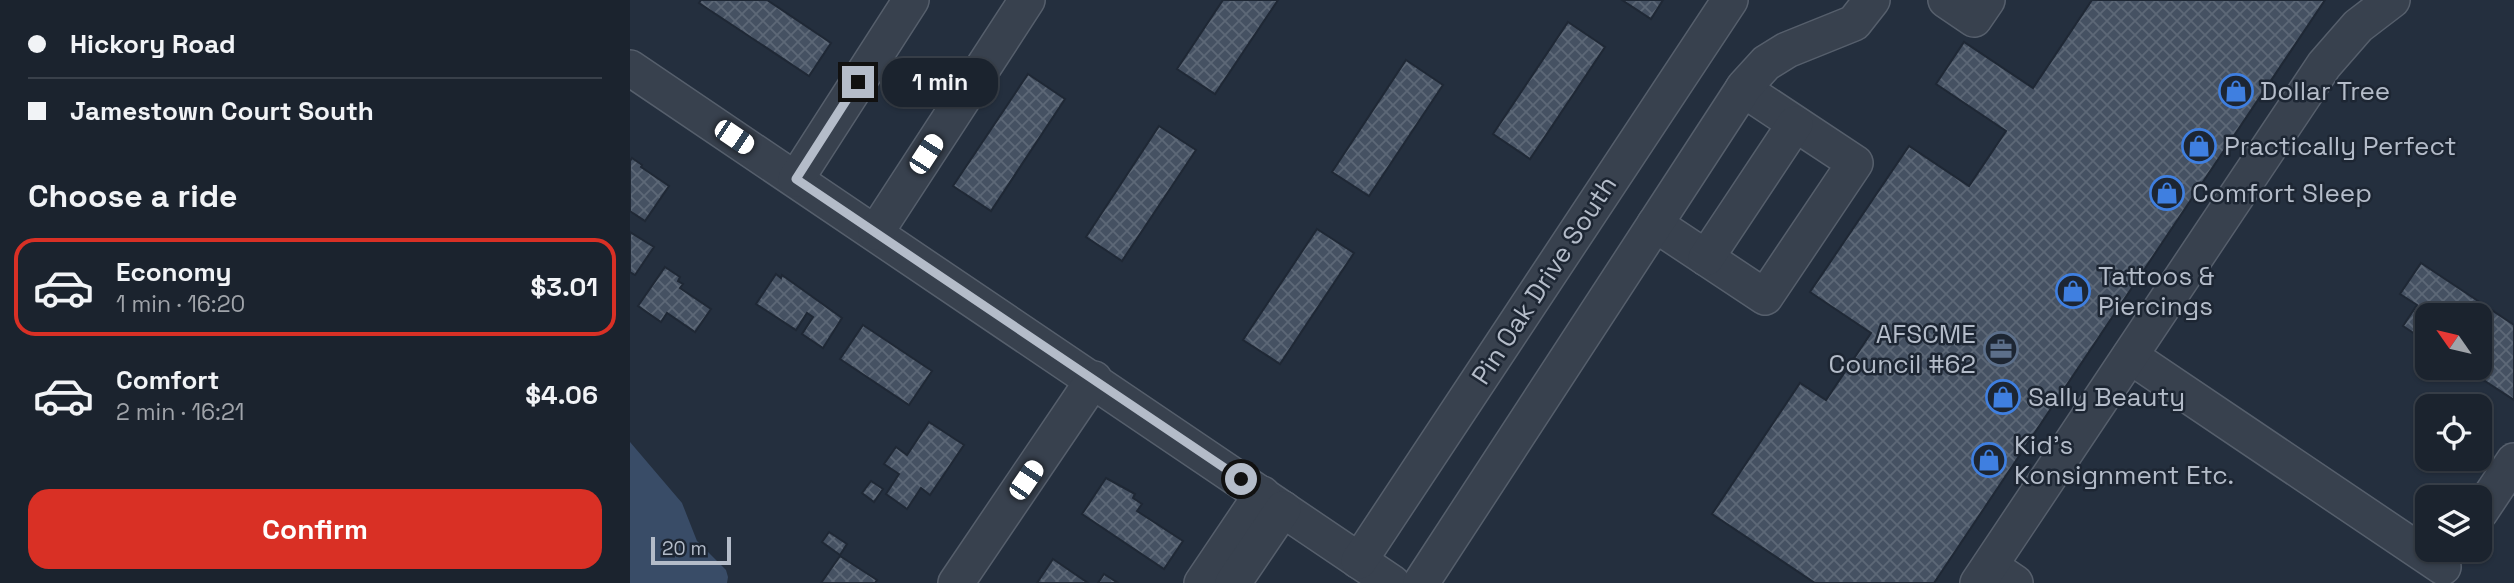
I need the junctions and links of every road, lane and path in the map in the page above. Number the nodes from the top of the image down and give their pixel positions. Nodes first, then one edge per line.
1 (911, 0) edge
2 (1027, 0) edge
3 (1730, 0) edge
4 (1872, 0) edge
5 (1946, 0) edge
6 (1987, 0) edge
7 (2392, 0) edge
8 (630, 68) edge
9 (1742, 89) junction
10 (1795, 124) junction
11 (796, 179) junction
12 (1655, 224) junction
13 (876, 232) junction
14 (1706, 258) junction
15 (2130, 356) junction
16 (1094, 379) junction
17 (2514, 461) edge
18 (2492, 495) edge
19 (1272, 501) junction
20 (1359, 561) junction
21 (2444, 566) edge
22 (1994, 577) edge
23 (956, 583) edge
24 (1202, 583) edge
25 (1233, 583) edge
26 (1392, 583) edge
27 (1421, 583) edge

1 - 11 street
2 - 13 street
3 - 20 street, Pin Oak Drive South
4 - 9 street
5 - 6 street
7 - 15 street
8 - 11 street
9 - 10 street
9 - 12 street
10 - 14 street
10 - 14 street
11 - 13 street
12 - 14 street
12 - 27 street
13 - 16 street
15 - 21 street
15 - 22 street
16 - 19 street
16 - 23 street
17 - 18 street
19 - 20 street
19 - 24 street
19 - 25 street
20 - 26 street

